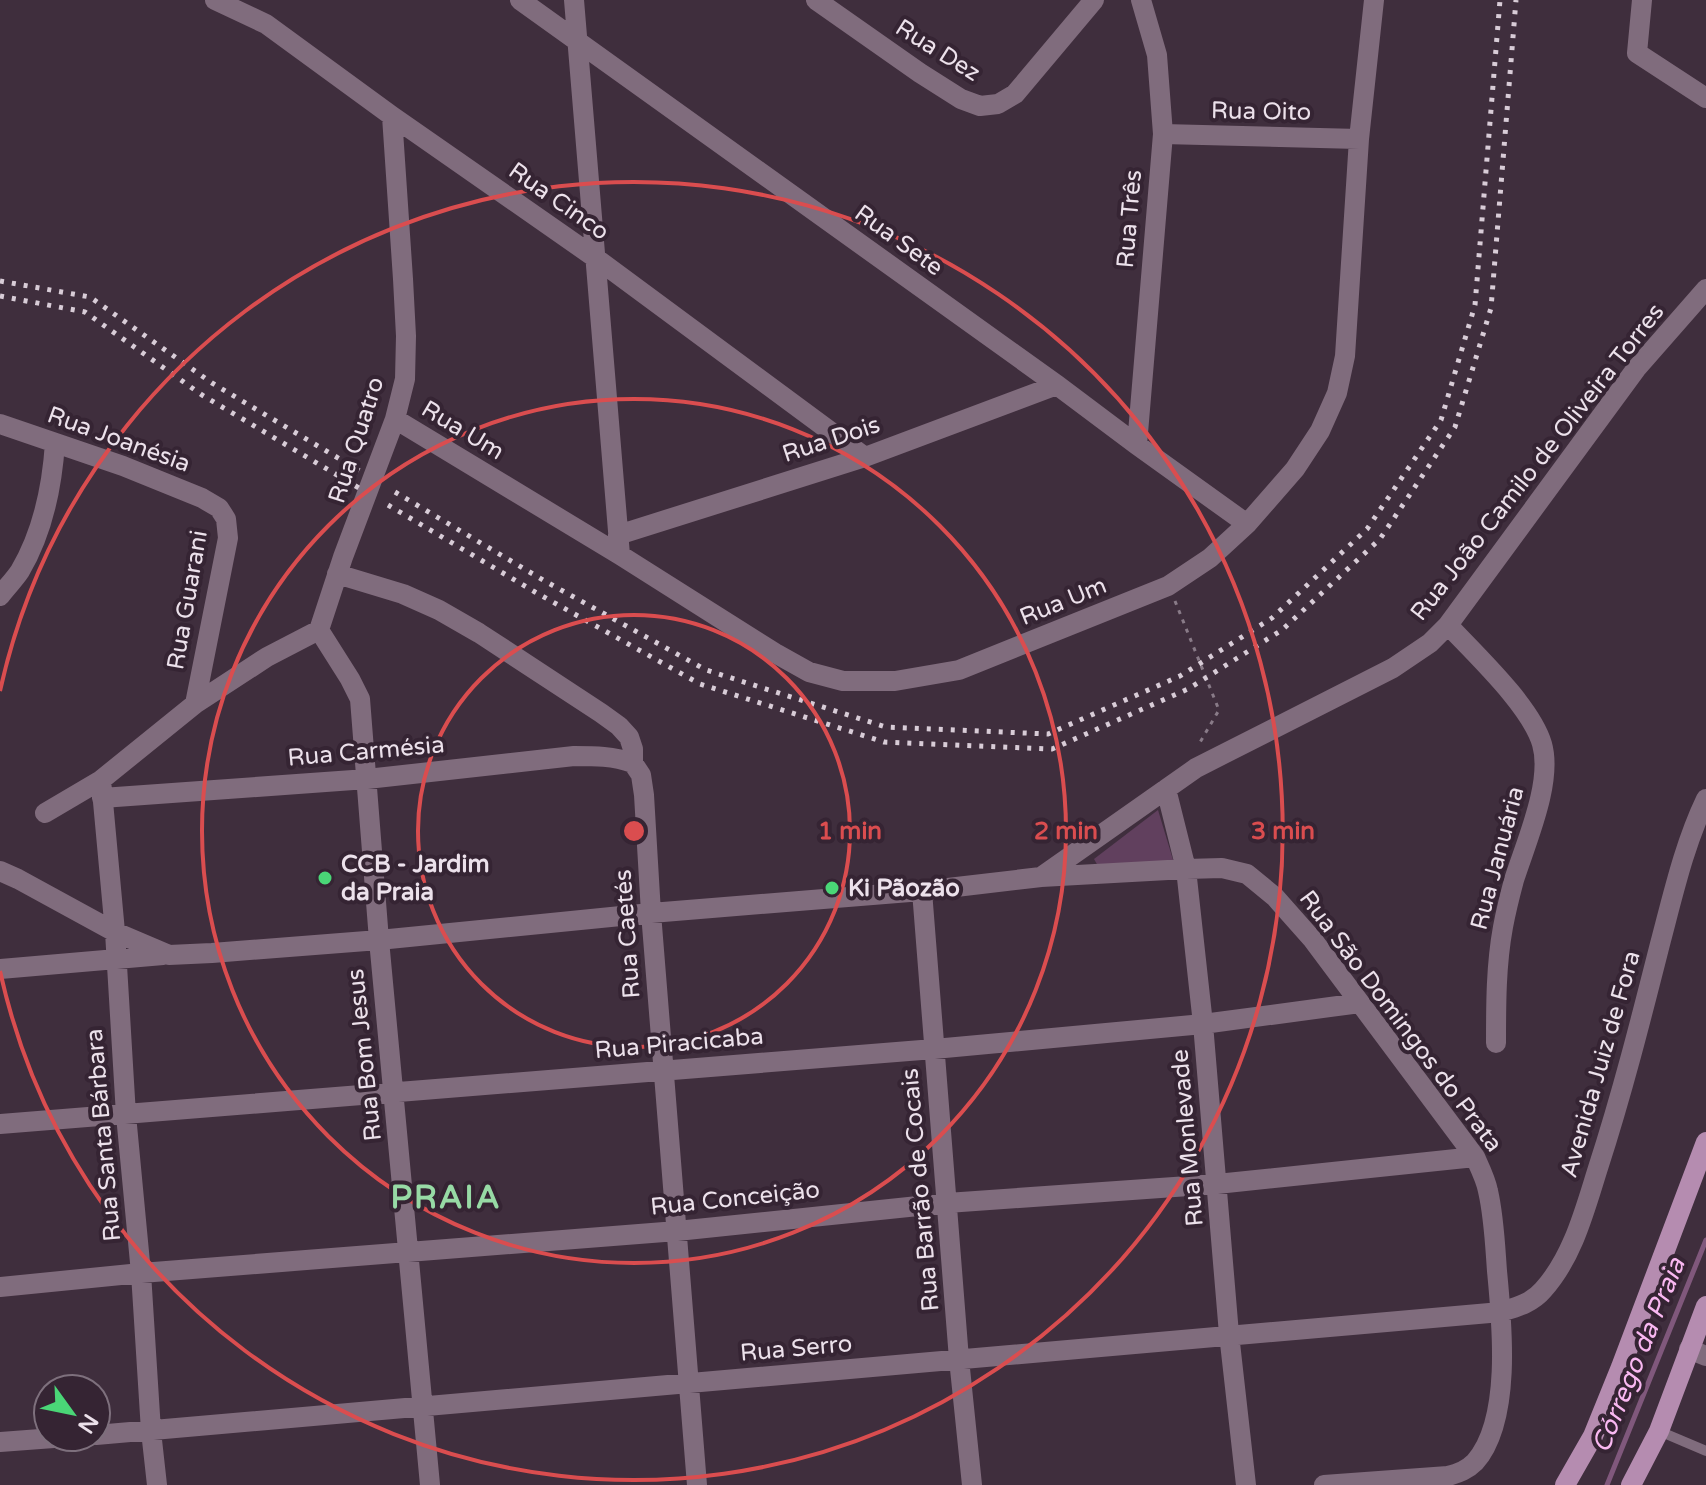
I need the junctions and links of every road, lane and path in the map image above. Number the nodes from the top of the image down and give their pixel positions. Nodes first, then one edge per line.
1 (215, 0) edge
2 (520, 0) edge
3 (574, 0) edge
4 (816, 0) edge
5 (1094, 0) edge
6 (1141, 0) edge
7 (1374, 0) edge
8 (1642, 0) edge
9 (577, 41) junction
10 (1706, 98) edge
11 (392, 116) junction
12 (1163, 134) junction
13 (1359, 139) junction
14 (597, 259) junction
15 (1706, 289) edge
16 (1057, 385) junction
17 (395, 419) junction
18 (0, 424) edge
19 (55, 443) junction
20 (1137, 445) junction
21 (865, 457) junction
22 (219, 508) joint
23 (1247, 524) junction
24 (619, 545) junction
25 (340, 566) junction
26 (0, 596) edge
27 (1176, 604) dead end
28 (1448, 625) junction
29 (319, 630) junction
30 (195, 704) junction
31 (1198, 745) dead end
32 (633, 763) junction
33 (367, 779) junction
34 (101, 789) junction
35 (1166, 789) junction
36 (1706, 799) edge
37 (45, 813) dead end
38 (1186, 869) junction
39 (0, 871) edge
40 (1041, 877) junction
41 (922, 891) junction
42 (651, 913) junction
43 (115, 932) junction
44 (379, 940) junction
45 (169, 955) junction
46 (116, 959) junction
47 (0, 969) edge
48 (1360, 1003) junction
49 (1203, 1024) junction
50 (1496, 1043) dead end
51 (934, 1049) junction
52 (664, 1070) junction
53 (395, 1092) junction
54 (126, 1115) junction
55 (0, 1124) edge
56 (1706, 1142) edge
57 (1475, 1157) junction
58 (1695, 1171) junction
59 (1217, 1184) junction
60 (1706, 1192) edge
61 (947, 1203) junction
62 (677, 1231) junction
63 (409, 1251) junction
64 (141, 1273) junction
65 (0, 1287) edge
66 (1706, 1306) edge
67 (1501, 1312) junction
68 (1229, 1334) junction
69 (1698, 1353) edge
70 (959, 1359) junction
71 (689, 1383) junction
72 (424, 1406) junction
73 (151, 1431) junction
74 (1659, 1431) junction
75 (112, 1434) edge
76 (32, 1440) edge
77 (0, 1442) edge
78 (1706, 1451) edge
79 (157, 1485) edge
80 (430, 1485) edge
81 (697, 1485) edge
82 (972, 1485) edge
83 (1246, 1485) edge
84 (1324, 1485) edge
85 (1565, 1485) edge
86 (1631, 1485) edge

1 - 11 street, Rua Cinco
2 - 9 street, Rua Sete
3 - 9 street
4 - 5 street, Rua Dez
6 - 12 street, Rua Três
7 - 13 street, Rua Um
8 - 10 street
9 - 14 street
9 - 16 street, Rua Sete
11 - 14 street, Rua Cinco
11 - 17 street, Rua Quatro
12 - 13 street, Rua Oito
12 - 20 street, Rua Três
13 - 23 street, Rua Um
14 - 21 street, Rua Cinco
14 - 24 street
15 - 28 street, Rua João Camilo de Oliveira Torres
16 - 20 street, Rua Sete
16 - 21 street, Rua Dois
17 - 24 street, Rua Um
17 - 25 street, Rua Quatro
18 - 19 street, Rua Joanésia
19 - 22 street, Rua Joanésia
19 - 26 street
20 - 23 street, Rua Sete
21 - 24 street, Rua Dois
22 - 30 street, Rua Guarani
23 - 24 street, Rua Um
25 - 29 street, Rua Quatro
25 - 32 street, Rua Caetés
27 - 31 path
28 - 35 street, Rua João Camilo de Oliveira Torres
28 - 50 street, Rua Januária
29 - 30 street, Rua Guarani
29 - 33 street, Rua Bom Jesus
30 - 34 street, Rua Guarani
32 - 33 street, Rua Carmésia
32 - 42 street, Rua Caetés
33 - 34 street, Rua Carmésia
33 - 44 street, Rua Bom Jesus
34 - 37 street, Rua Guarani
34 - 43 street, Rua Santa Bárbara
35 - 38 street, Rua Monlevade
35 - 40 street, Rua João Camilo de Oliveira Torres
36 - 67 street, Avenida Juiz de Fora
38 - 40 street, Rua São Domingos do Prata
38 - 48 street, Rua São Domingos do Prata
38 - 49 street, Rua Monlevade
39 - 43 street, Rua João Camilo de Oliveira Torres
40 - 41 street, Rua João Camilo de Oliveira Torres
41 - 42 street, Rua João Camilo de Oliveira Torres
41 - 51 street, Rua Barrão de Cocais
42 - 44 street, Rua João Camilo de Oliveira Torres
42 - 52 street, Rua Caetés
43 - 45 street, Rua João Camilo de Oliveira Torres
43 - 46 street, Rua Santa Bárbara
44 - 45 street, Rua João Camilo de Oliveira Torres
44 - 53 street, Rua Bom Jesus
45 - 46 street
46 - 47 street
46 - 54 street, Rua Santa Bárbara
48 - 49 street, Rua Piracicaba
48 - 57 street, Rua São Domingos do Prata
49 - 51 street, Rua Piracicaba
49 - 59 street, Rua Monlevade
51 - 52 street, Rua Piracicaba
51 - 61 street, Rua Barrão de Cocais
52 - 53 street, Rua Piracicaba
52 - 62 street, Rua Caetés
53 - 54 street, Rua Piracicaba
53 - 63 street, Rua Bom Jesus
54 - 55 street, Rua Piracicaba
54 - 64 street, Rua Santa Bárbara
56 - 58 main road
57 - 59 street, Rua Conceição
57 - 67 street, Rua São Domingos do Prata
58 - 60 main road
58 - 85 main road
59 - 61 street, Rua Conceição
59 - 68 street, Rua Monlevade
61 - 62 street, Rua Conceição
61 - 70 street, Rua Barrão de Cocais
62 - 63 street, Rua Conceição
62 - 71 street, Rua Caetés
63 - 64 street, Rua Conceição
63 - 72 street, Rua Bom Jesus
64 - 65 street, Rua Conceição
64 - 73 street, Rua Santa Bárbara
66 - 69 main road
67 - 68 street, Rua Serro
67 - 84 street, Rua São Domingos do Prata
68 - 70 street, Rua Serro
68 - 83 street, Rua Monlevade
69 - 74 main road
70 - 71 street, Rua Serro
70 - 82 street, Rua Barrão de Cocais
71 - 72 street, Rua Serro
71 - 81 street, Rua Caetés
72 - 73 street, Rua Serro
72 - 80 street, Rua Bom Jesus
73 - 75 street, Rua Serro
73 - 79 street, Rua Santa Bárbara
74 - 78 lane
74 - 86 main road
76 - 77 street

